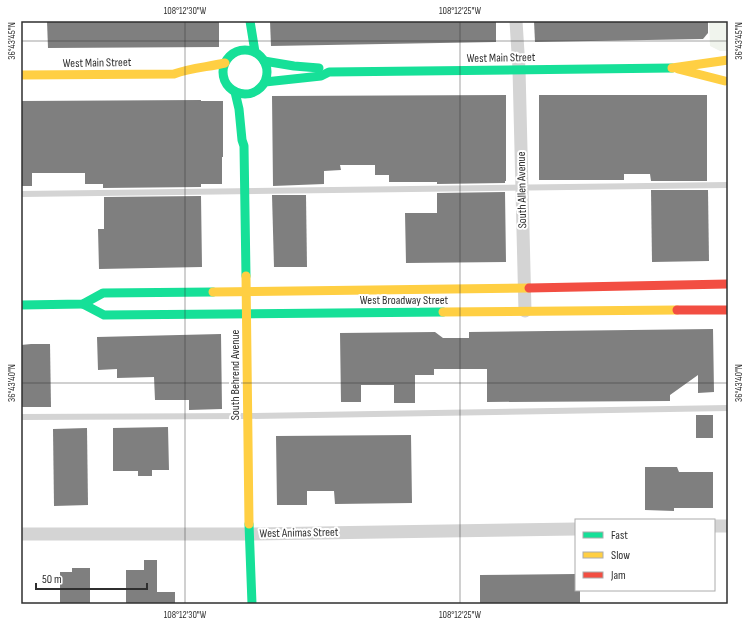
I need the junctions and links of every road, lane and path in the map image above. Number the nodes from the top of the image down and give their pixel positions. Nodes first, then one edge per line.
1 (250, 21) edge
2 (516, 21) edge
3 (239, 40) dead end
4 (238, 51) junction
5 (255, 52) junction
6 (264, 60) junction
7 (728, 61) edge
8 (224, 62) junction
9 (673, 68) junction
10 (519, 69) junction
11 (329, 72) junction
12 (174, 74) junction
13 (21, 76) edge
14 (196, 78) dead end
15 (265, 82) junction
16 (727, 85) edge
17 (235, 92) junction
18 (255, 92) junction
19 (252, 103) dead end
20 (250, 120) dead end
21 (244, 146) junction
22 (728, 185) edge
23 (522, 187) junction
24 (245, 191) junction
25 (21, 194) edge
26 (728, 284) edge
27 (524, 287) junction
28 (246, 291) junction
29 (21, 304) edge
30 (83, 304) junction
31 (728, 310) edge
32 (525, 311) junction
33 (247, 313) junction
34 (728, 408) edge
35 (248, 416) junction
36 (21, 417) edge
37 (715, 526) edge
38 (728, 526) edge
39 (575, 528) edge
40 (21, 534) edge
41 (249, 534) junction
42 (252, 604) edge

1 - 5 main road
2 - 10 street, South Allen Avenue
3 - 4 main road
4 - 5 main road
4 - 8 main road
5 - 6 main road
6 - 11 main road, West Main Street
6 - 15 main road
7 - 9 main road, West Main Street
7 - 16 main road
8 - 12 main road, West Main Street
8 - 17 main road
9 - 10 main road, West Main Street
9 - 16 main road, West Main Street
10 - 11 main road, West Main Street
10 - 23 street, South Allen Avenue
11 - 15 main road, West Main Street
12 - 13 main road, West Main Street
12 - 14 main road, West Main Street
15 - 18 main road
17 - 18 main road
17 - 21 main road, South Behrend Avenue
18 - 19 main road
20 - 21 main road, South Behrend Avenue
21 - 24 main road, South Behrend Avenue
22 - 23 lane
23 - 24 lane
23 - 27 street, South Allen Avenue
24 - 25 lane
24 - 28 main road, South Behrend Avenue
26 - 27 main road, West Broadway Street
27 - 28 main road, West Broadway Street
27 - 32 street, South Allen Avenue
28 - 30 main road, West Broadway Street
28 - 33 main road, South Behrend Avenue
29 - 30 main road, West Broadway Street
30 - 33 main road, West Broadway Street
31 - 32 main road, West Broadway Street
32 - 33 main road, West Broadway Street
33 - 35 main road, South Behrend Avenue
34 - 35 lane
35 - 36 lane
35 - 41 main road, South Behrend Avenue
37 - 38 street
39 - 41 street, West Animas Street
40 - 41 street, West Animas Street
41 - 42 main road, South Behrend Avenue

